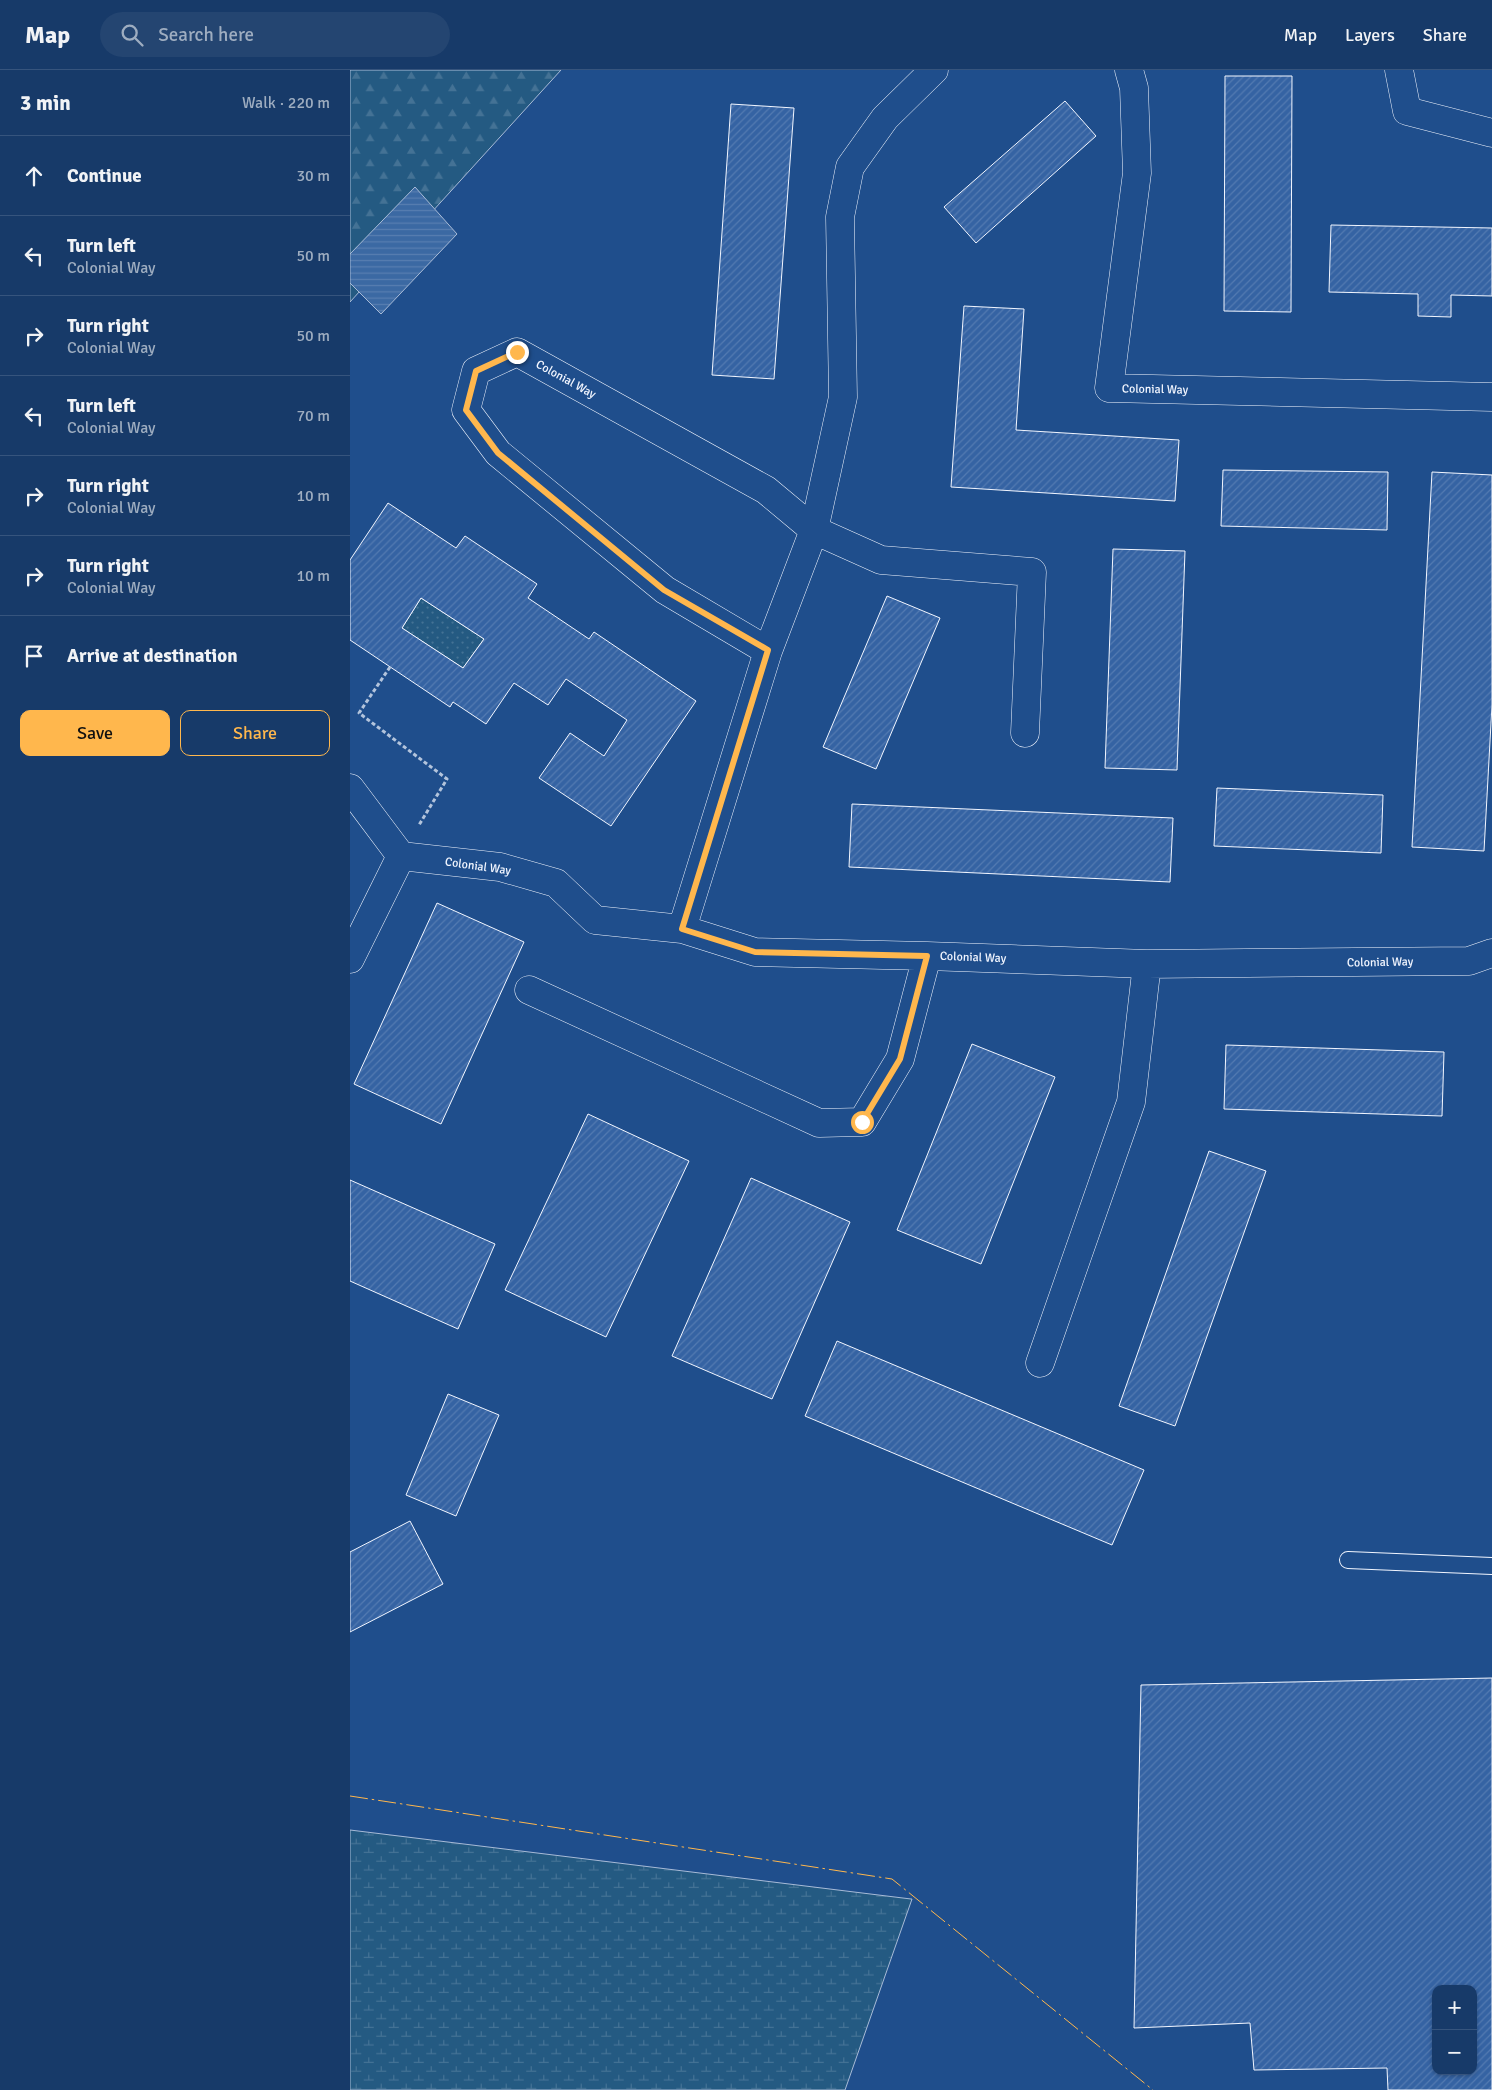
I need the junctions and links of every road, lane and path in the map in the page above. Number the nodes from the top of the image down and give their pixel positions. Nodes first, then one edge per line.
1 (934, 70) edge
2 (1129, 70) edge
3 (1399, 70) edge
4 (1492, 132) edge
5 (1492, 397) edge
6 (814, 530) junction
7 (768, 650) junction
8 (390, 667) dead end
9 (1024, 732) dead end
10 (350, 788) edge
11 (401, 856) junction
12 (682, 929) junction
13 (1492, 953) edge
14 (927, 956) junction
15 (350, 959) edge
16 (1147, 964) junction
17 (529, 990) dead end
18 (1040, 1364) dead end
19 (1348, 1560) dead end
20 (1492, 1566) edge

1 - 6 street
2 - 5 street, Colonial Way
3 - 4 street
6 - 7 street
6 - 7 street, Colonial Way
6 - 9 street, Colonial Way
7 - 12 street
8 - 11 path
10 - 11 street
11 - 12 street, Colonial Way
11 - 15 street
12 - 14 street, Colonial Way
13 - 16 street, Colonial Way
14 - 16 street, Colonial Way
14 - 17 street
16 - 18 street
19 - 20 lane

